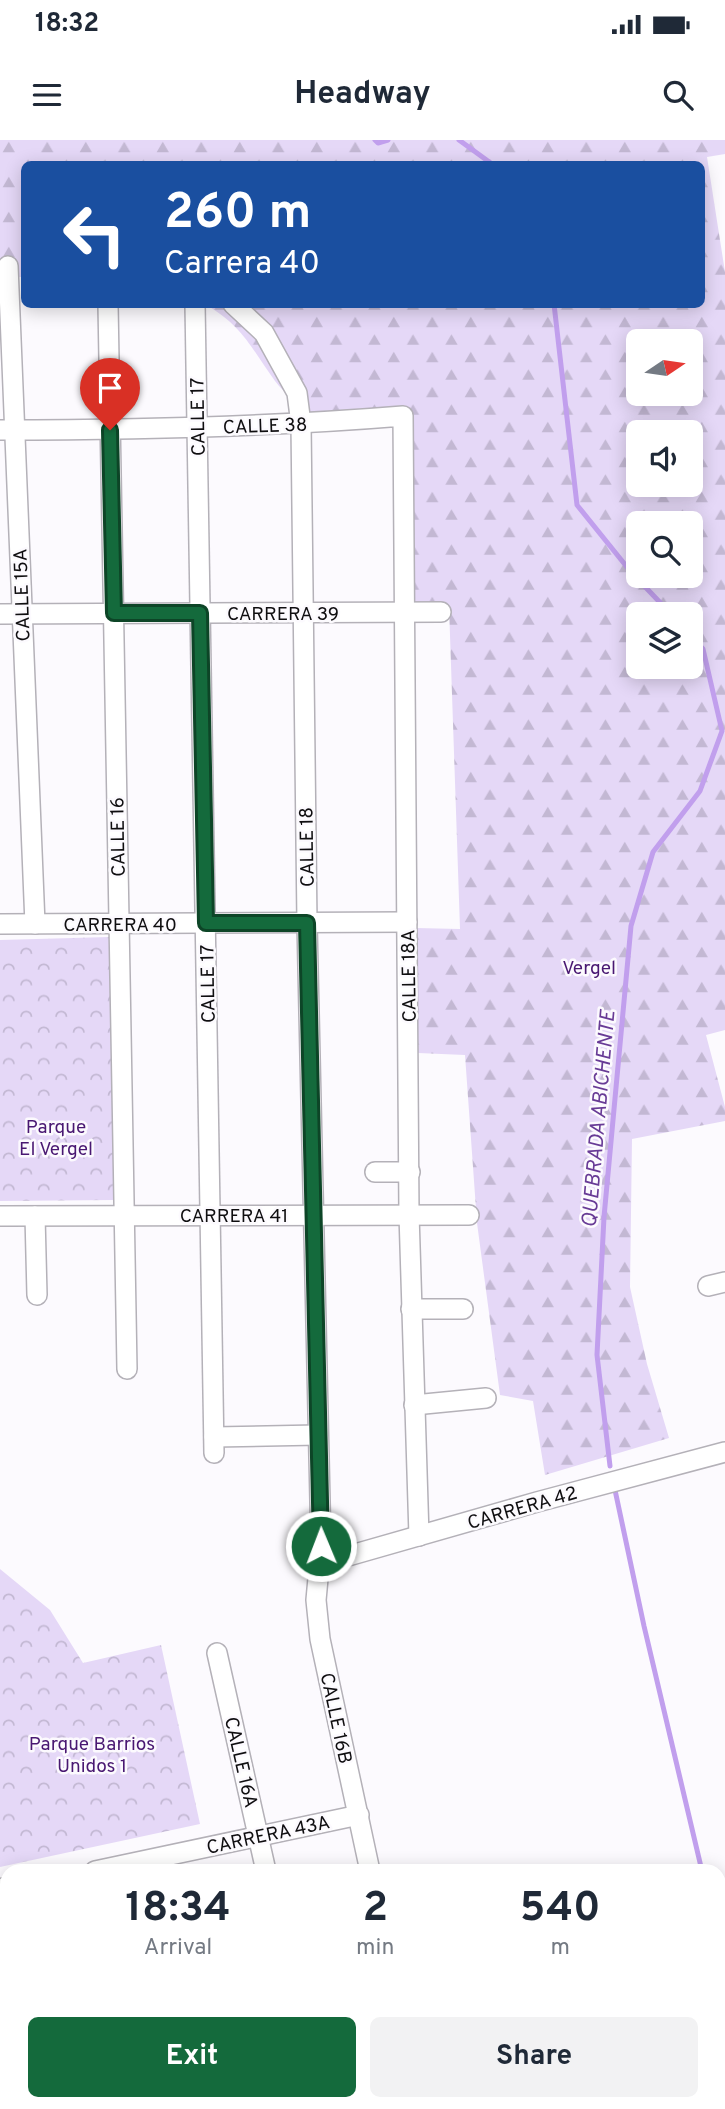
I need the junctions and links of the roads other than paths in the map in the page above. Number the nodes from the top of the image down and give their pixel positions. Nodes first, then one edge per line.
1 (11, 266) edge
2 (108, 308) edge
3 (195, 308) edge
4 (237, 308) edge
5 (403, 416) joint
6 (301, 424) junction
7 (197, 428) junction
8 (7, 430) edge
9 (110, 430) junction
10 (405, 612) junction
11 (441, 612) dead end
12 (114, 613) junction
13 (200, 613) junction
14 (304, 613) junction
15 (0, 614) edge
16 (22, 614) junction
17 (407, 922) junction
18 (206, 923) junction
19 (307, 923) junction
20 (0, 924) edge
21 (34, 924) junction
22 (119, 924) junction
23 (375, 1172) dead end
24 (410, 1172) junction
25 (409, 1214) junction
26 (469, 1214) dead end
27 (124, 1215) junction
28 (211, 1215) junction
29 (313, 1215) junction
30 (0, 1216) edge
31 (35, 1216) junction
32 (37, 1295) dead end
33 (463, 1308) dead end
34 (411, 1309) junction
35 (127, 1370) dead end
36 (486, 1398) dead end
37 (414, 1405) junction
38 (318, 1435) junction
39 (725, 1452) edge
40 (419, 1536) junction
41 (320, 1564) junction
42 (217, 1653) dead end
43 (359, 1815) junction
44 (259, 1836) junction
45 (159, 1864) edge
46 (265, 1864) edge
47 (369, 1864) edge

1 - 8 street, CALLE 15A
2 - 9 street, CALLE 16
3 - 7 street, CALLE 17
4 - 6 street, CALLE 18
5 - 6 street, CALLE 38
5 - 10 street, CALLE 18A
6 - 7 street, CALLE 38
6 - 14 street, CALLE 18
7 - 9 street, CALLE 38
7 - 13 street, CALLE 17
8 - 9 street, CALLE 38
8 - 16 street, CALLE 15A
9 - 12 street, CALLE 16
10 - 11 street, CARRERA 39
10 - 14 street, CARRERA 39
10 - 17 street, CALLE 18A
12 - 13 street, CARRERA 39
12 - 16 street, CARRERA 39
12 - 22 street, CALLE 16
13 - 14 street, CARRERA 39
13 - 18 street, CALLE 17
14 - 19 street, CALLE 18
15 - 16 street, CARRERA 39
16 - 21 street, CALLE 15A
17 - 19 street, CARRERA 40
17 - 24 street, CALLE 18A
18 - 19 street, CARRERA 40
18 - 22 street, CARRERA 40
18 - 28 street, CALLE 17
19 - 29 street, CALLE 18
20 - 21 street, CARRERA 40
21 - 22 street, CARRERA 40
22 - 27 street, CALLE 16
23 - 24 street
24 - 25 street, CALLE 18A
25 - 26 street, CARRERA 41
25 - 29 street, CARRERA 41
25 - 34 street, CALLE 18A
27 - 28 street, CARRERA 41
27 - 31 street, CARRERA 41
27 - 35 street, CALLE 16
28 - 29 street, CARRERA 41
28 - 38 street, CALLE 17
29 - 38 street, CALLE 18
30 - 31 street, CARRERA 41
31 - 32 street
33 - 34 street
34 - 37 street, CALLE 18A
36 - 37 street
37 - 40 street, CALLE 18A
38 - 41 street, CALLE 18
39 - 40 street, CARRERA 42
40 - 41 street, CARRERA 42
41 - 43 street, CALLE 16B
42 - 44 street, CALLE 16A
43 - 44 street, CARRERA 43A
43 - 47 street, CALLE 16B
44 - 45 street, CARRERA 43A
44 - 46 street, CALLE 16A

